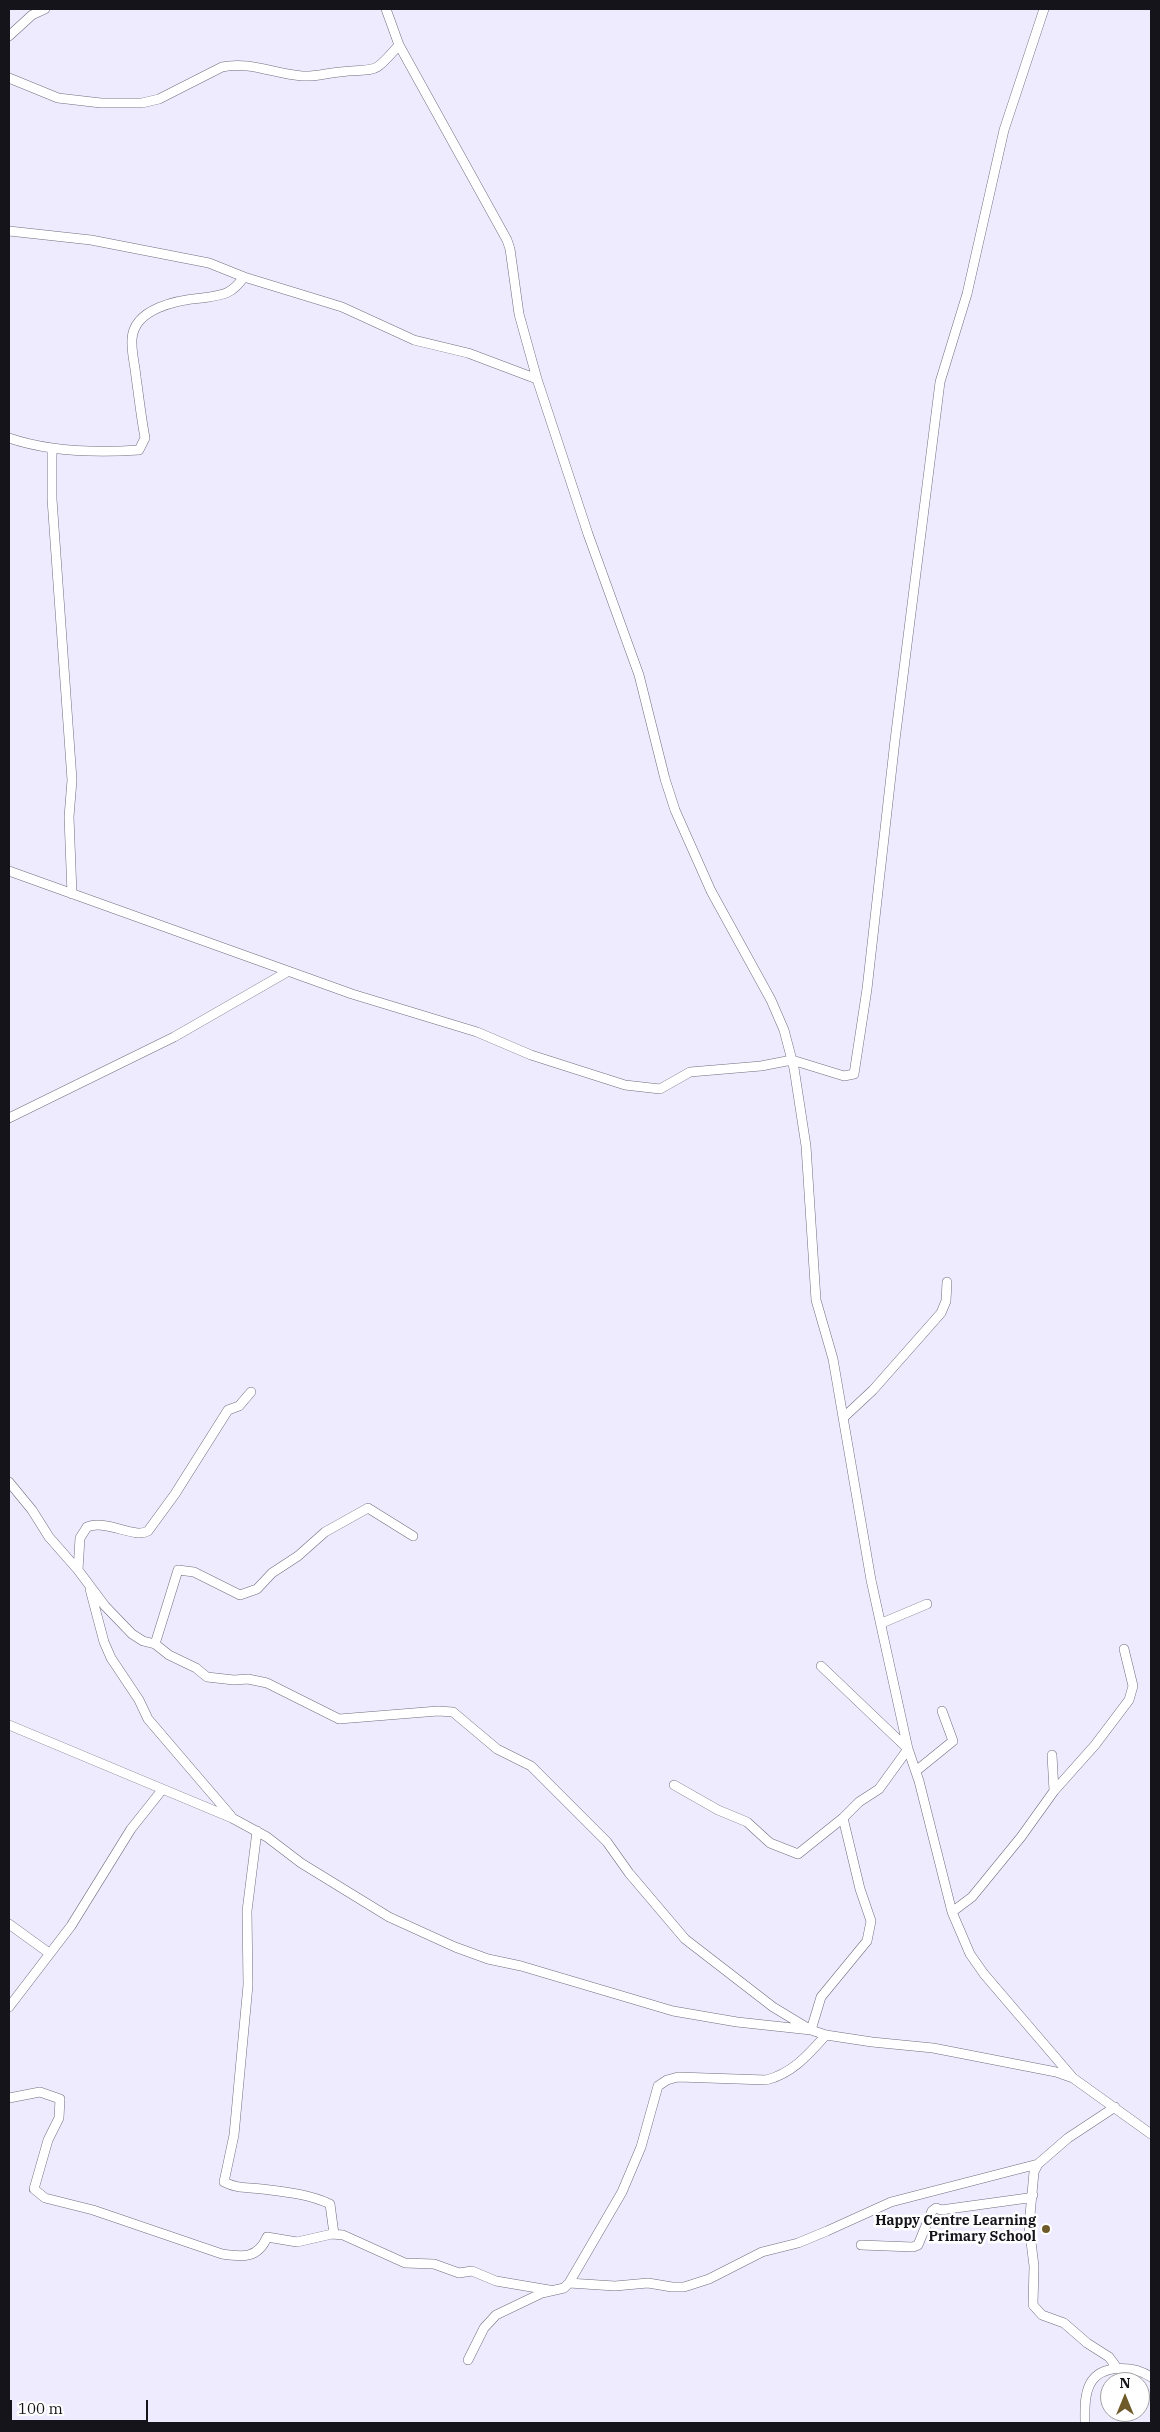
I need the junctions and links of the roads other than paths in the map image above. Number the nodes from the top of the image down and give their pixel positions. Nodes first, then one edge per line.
1 (45, 9) edge
2 (386, 9) edge
3 (1044, 9) edge
4 (9, 36) edge
5 (399, 45) junction
6 (9, 78) edge
7 (9, 231) edge
8 (244, 277) junction
9 (537, 379) junction
10 (9, 438) edge
11 (52, 449) junction
12 (9, 871) edge
13 (72, 894) junction
14 (287, 972) junction
15 (792, 1060) junction
16 (9, 1118) edge
17 (947, 1282) dead end
18 (251, 1392) dead end
19 (843, 1418) junction
20 (9, 1482) edge
21 (413, 1536) dead end
22 (78, 1570) junction
23 (88, 1582) junction
24 (927, 1604) dead end
25 (882, 1623) junction
26 (155, 1644) junction
27 (1124, 1649) dead end
28 (821, 1666) dead end
29 (942, 1711) dead end
30 (9, 1726) edge
31 (908, 1749) junction
32 (1052, 1755) dead end
33 (916, 1771) junction
34 (674, 1785) dead end
35 (162, 1790) junction
36 (1054, 1791) junction
37 (232, 1818) junction
38 (843, 1818) junction
39 (257, 1831) junction
40 (952, 1912) junction
41 (9, 1924) edge
42 (49, 1954) junction
43 (9, 2007) edge
44 (811, 2030) junction
45 (826, 2035) junction
46 (1073, 2078) junction
47 (9, 2098) edge
48 (1115, 2107) junction
49 (1151, 2134) edge
50 (1038, 2164) junction
51 (1033, 2194) junction
52 (334, 2234) junction
53 (861, 2245) dead end
54 (569, 2283) junction
55 (549, 2290) junction
56 (468, 2360) dead end
57 (1117, 2368) junction
58 (1151, 2377) edge
59 (1085, 2423) edge

1 - 4 street
2 - 5 street
3 - 15 street
5 - 6 street
5 - 9 street
7 - 8 street
8 - 9 street
8 - 11 street
9 - 15 street
10 - 11 street
11 - 13 street
12 - 13 street
13 - 14 street
14 - 15 street
14 - 16 street
15 - 19 street
17 - 19 street
18 - 22 street
19 - 25 street
20 - 22 street
21 - 26 street
22 - 23 street
23 - 26 street
23 - 37 street
24 - 25 street
25 - 31 street
26 - 44 street
27 - 36 street
28 - 31 street
29 - 33 street
30 - 35 street
31 - 33 street
31 - 38 street
32 - 36 street
33 - 40 street
34 - 38 street
35 - 37 street
35 - 42 street
36 - 40 street
37 - 39 street
38 - 44 street
39 - 44 street
39 - 52 street
40 - 46 street
41 - 42 street
42 - 43 street
44 - 45 street
45 - 46 street
45 - 54 street
46 - 48 street
47 - 52 street
48 - 49 street
48 - 50 street
50 - 51 street
50 - 54 street
51 - 53 street
51 - 57 street
52 - 55 street
54 - 55 street
55 - 56 street
57 - 58 street
57 - 59 street

